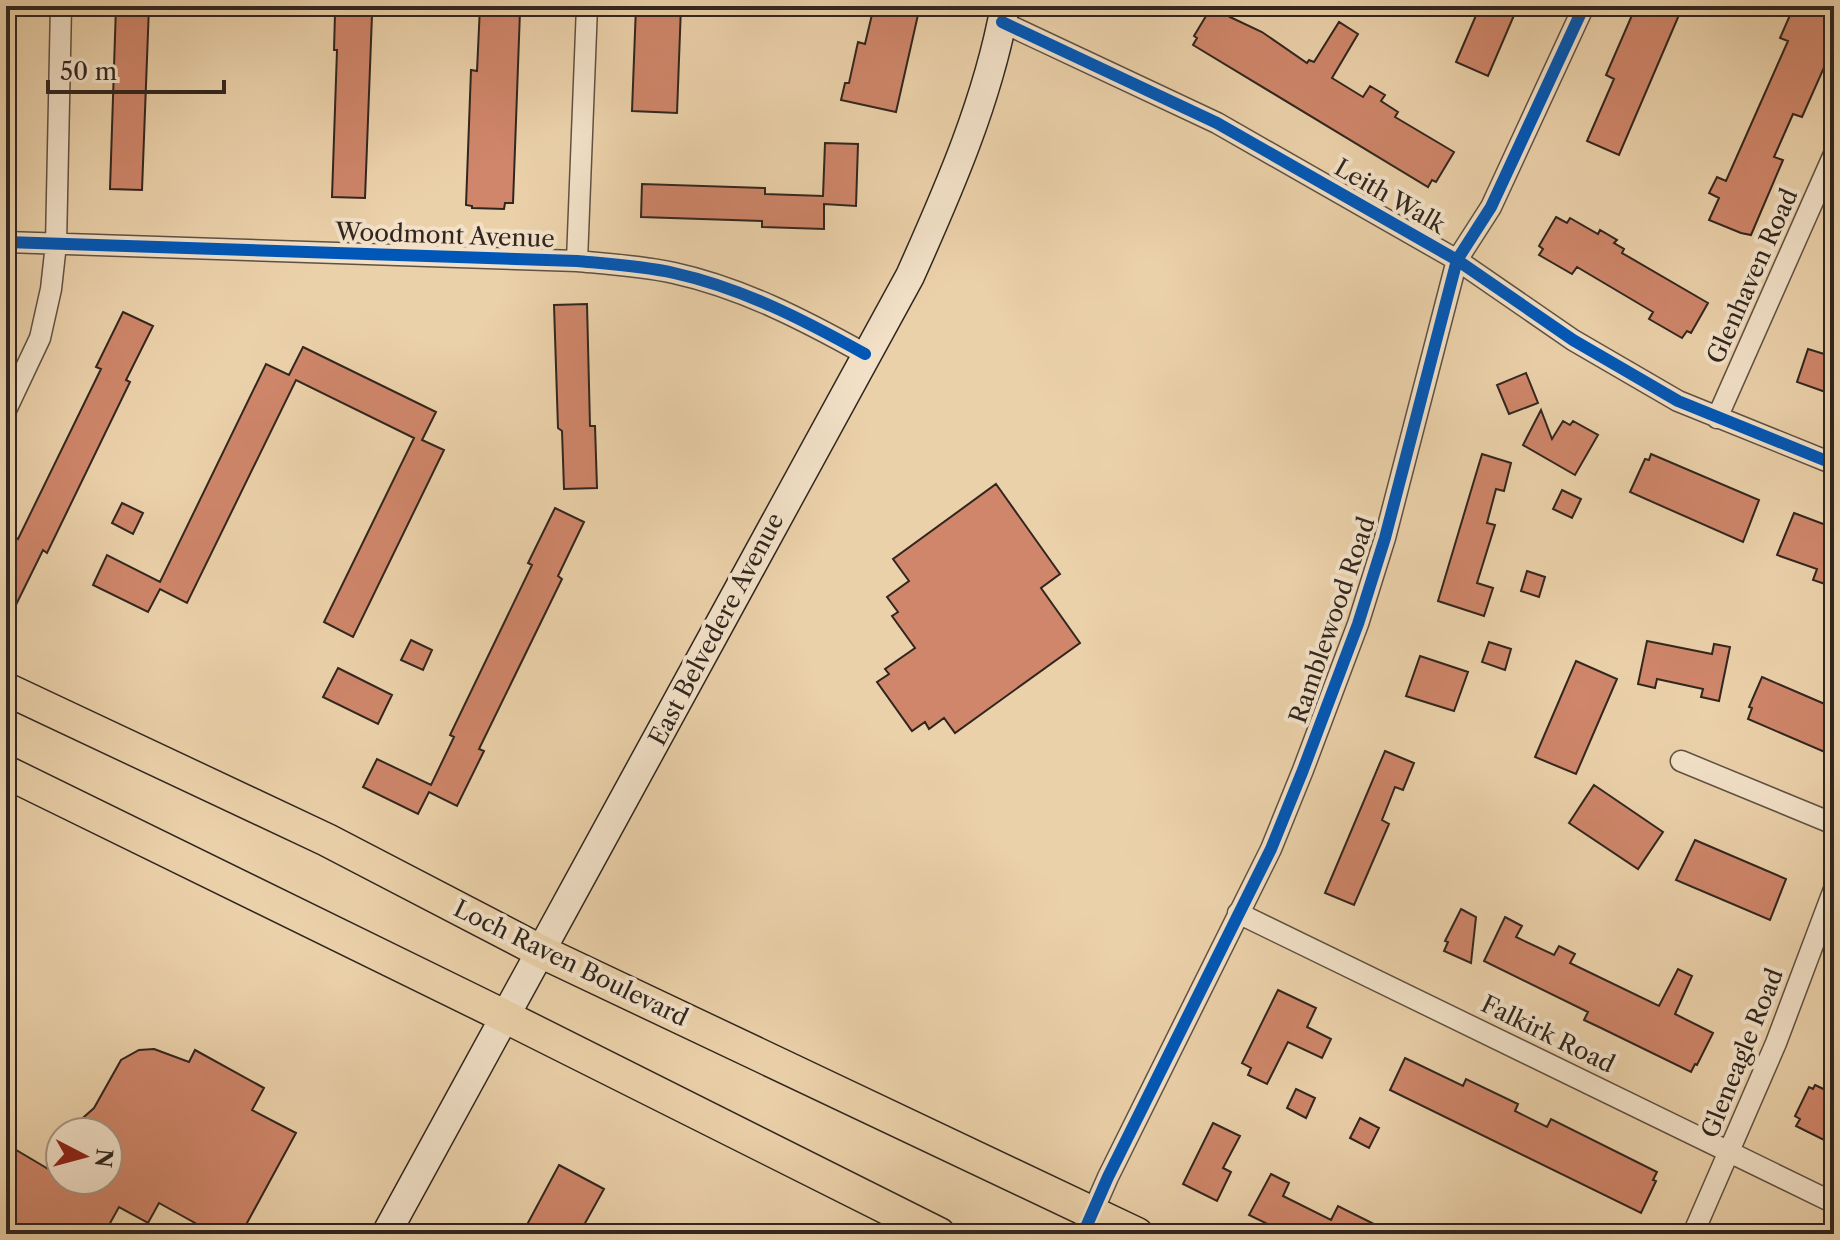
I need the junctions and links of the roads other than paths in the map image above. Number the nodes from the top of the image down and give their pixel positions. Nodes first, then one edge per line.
1 (61, 6) edge
2 (587, 6) edge
3 (1584, 6) edge
4 (1004, 14) edge
5 (1834, 154) edge
6 (6, 242) edge
7 (56, 244) junction
8 (1457, 260) junction
9 (577, 261) junction
10 (865, 354) junction
11 (6, 410) edge
12 (1717, 418) junction
13 (1834, 464) edge
14 (6, 689) edge
15 (1681, 761) dead end
16 (6, 772) edge
17 (1834, 824) edge
18 (1834, 889) edge
19 (1238, 913) junction
20 (542, 952) junction
21 (504, 1016) junction
22 (1729, 1152) junction
23 (1834, 1203) edge
24 (1087, 1223) edge
25 (386, 1234) edge
26 (939, 1234) edge
27 (1137, 1234) edge
28 (1693, 1234) edge

1 - 7 street
2 - 9 street
3 - 8 street, Ramblewood Road
4 - 8 street, Leith Walk
4 - 10 main road, East Belvedere Avenue
5 - 12 street, Glenhaven Road
6 - 7 street, Woodmont Avenue
7 - 9 street, Woodmont Avenue
7 - 11 street
8 - 12 street, Leith Walk
8 - 19 street, Ramblewood Road
9 - 10 street, Woodmont Avenue
10 - 20 main road, East Belvedere Avenue
12 - 13 street, Leith Walk
14 - 20 main road, Loch Raven Boulevard
15 - 17 street
16 - 21 main road
18 - 22 street, Gleneagle Road
19 - 22 street, Falkirk Road
19 - 24 street, Ramblewood Road
20 - 21 main road, East Belvedere Avenue
20 - 24 main road, Loch Raven Boulevard
21 - 25 main road, East Belvedere Avenue
21 - 26 main road
22 - 23 street, Falkirk Road
22 - 28 street, Gleneagle Road
24 - 27 main road, Loch Raven Boulevard

